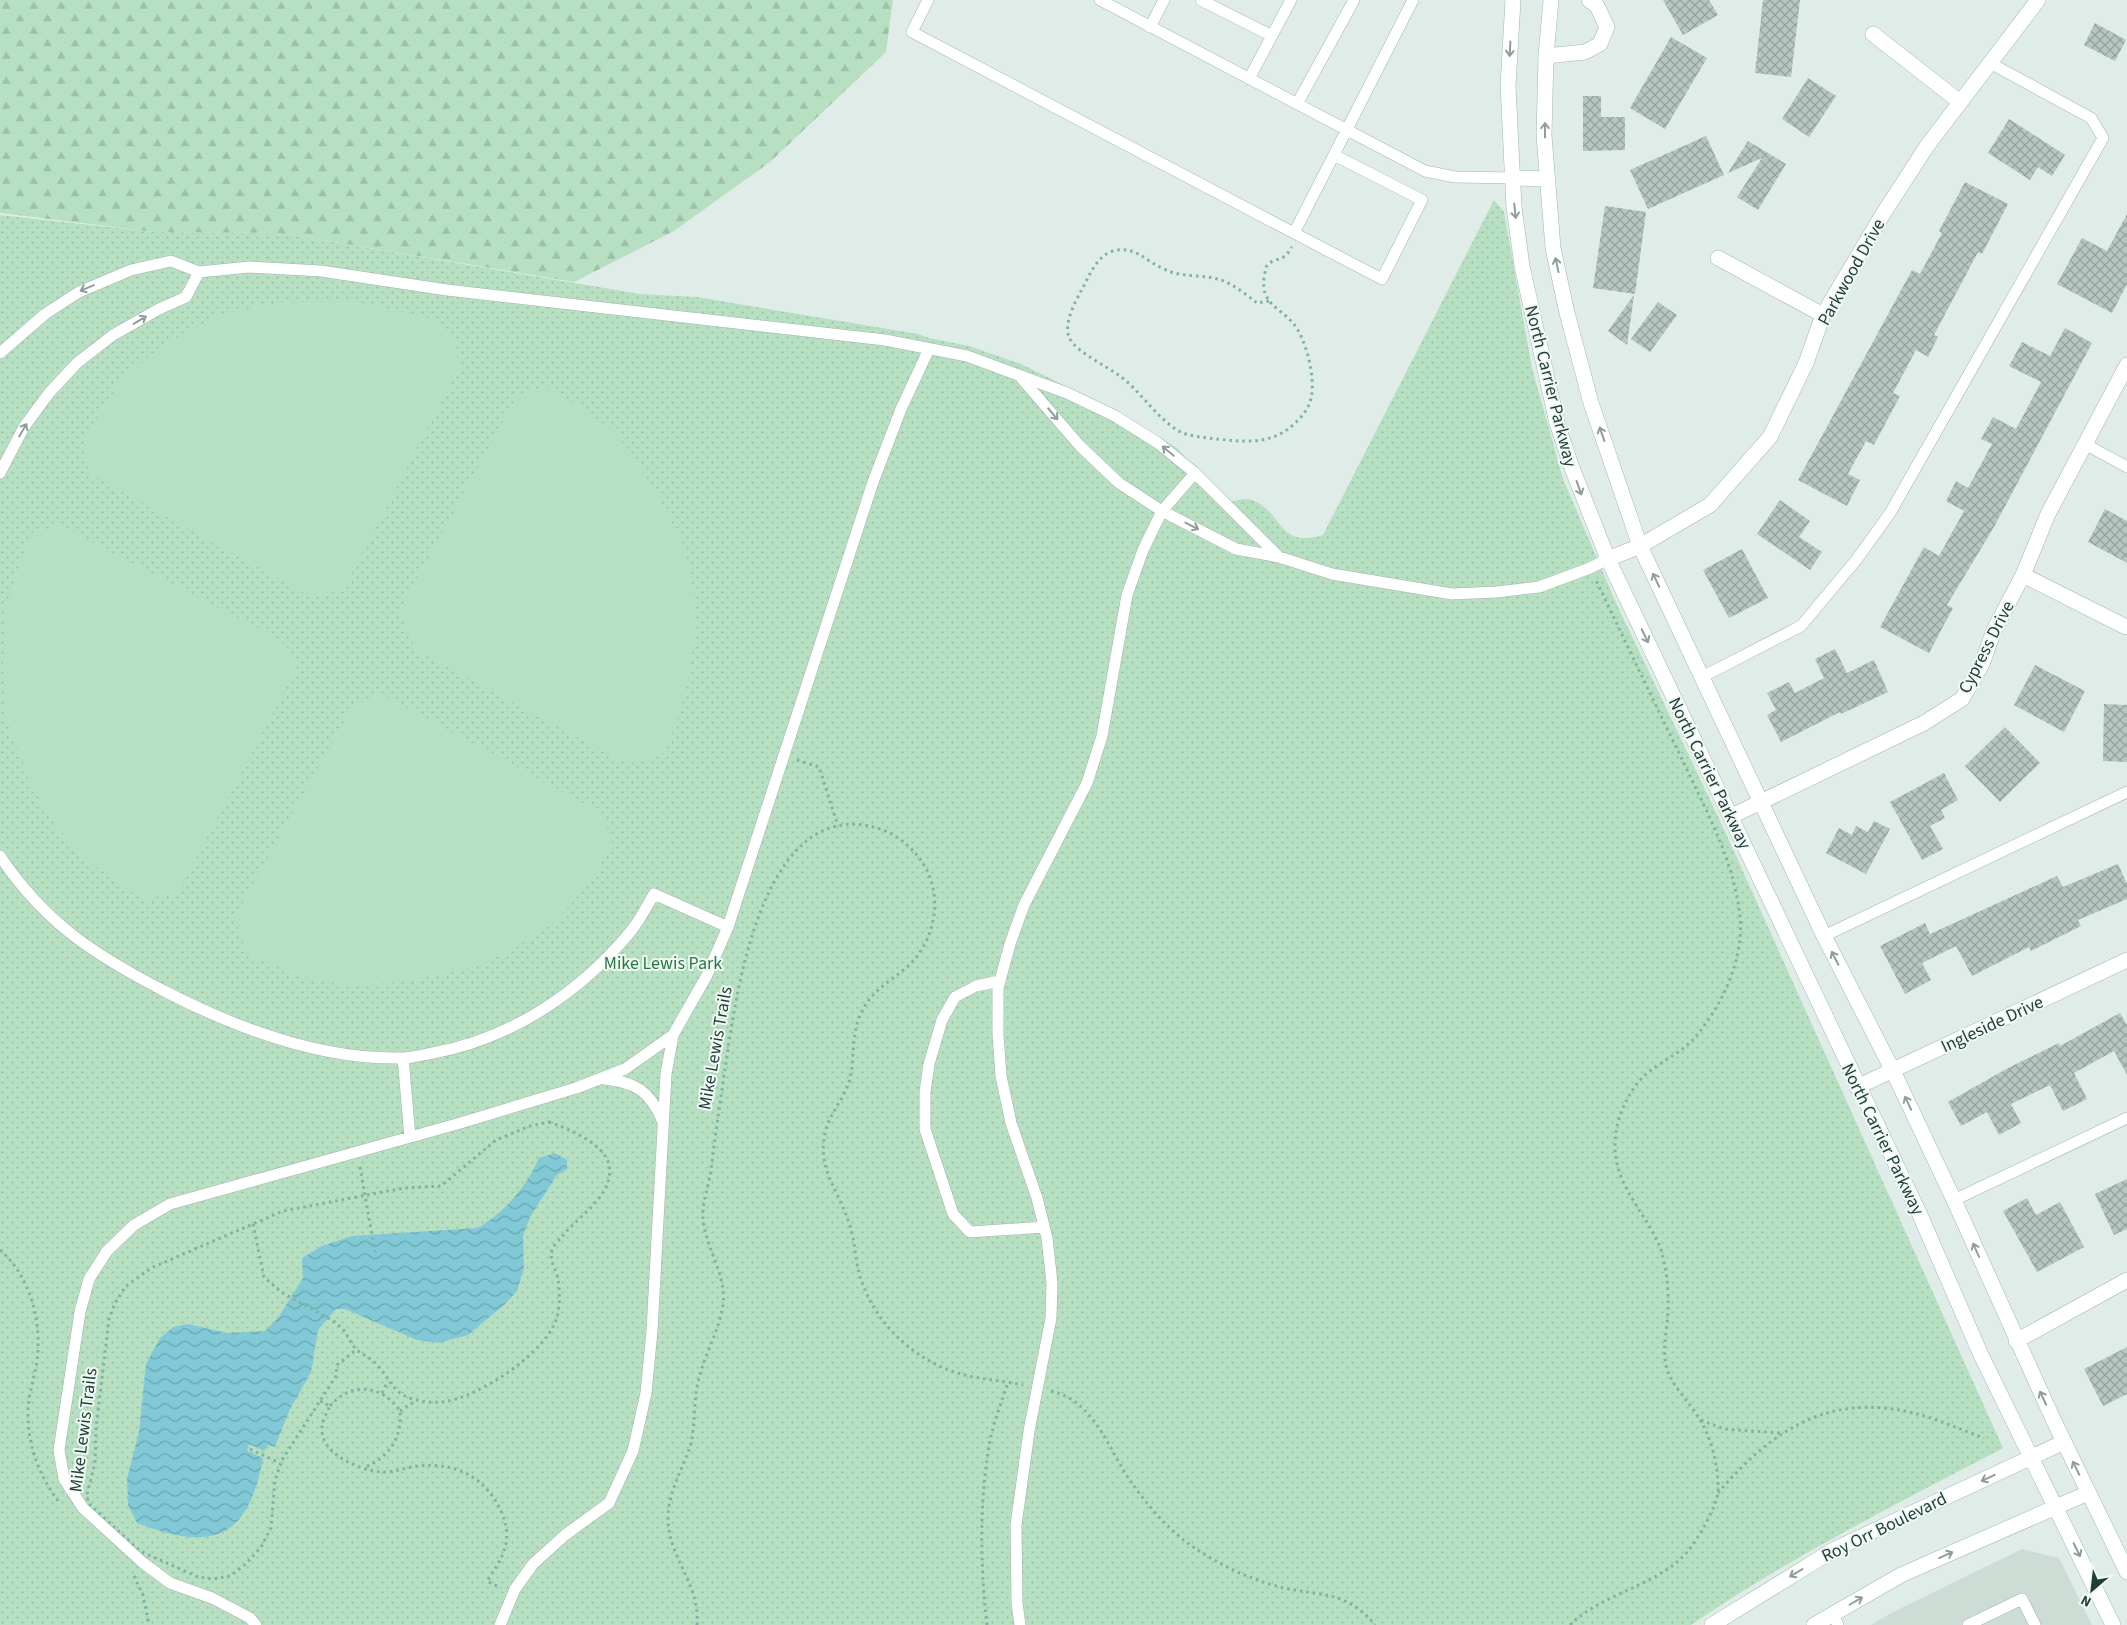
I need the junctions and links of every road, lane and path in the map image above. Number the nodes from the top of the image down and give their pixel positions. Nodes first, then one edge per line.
1 (928, 0) edge
2 (1100, 0) edge
3 (1164, 0) edge
4 (1201, 0) edge
5 (1291, 0) edge
6 (1354, 0) edge
7 (1413, 0) edge
8 (1513, 0) edge
9 (1551, 0) edge
10 (1589, 0) edge
11 (2038, 0) edge
12 (1150, 27) junction
13 (1873, 34) dead end
14 (1272, 36) junction
15 (1546, 56) junction
16 (1990, 63) junction
17 (1249, 79) junction
18 (1960, 102) junction
19 (1297, 104) junction
20 (1347, 131) junction
21 (1334, 155) junction
22 (1512, 178) junction
23 (1548, 179) junction
24 (1297, 234) junction
25 (1718, 258) dead end
26 (199, 272) junction
27 (1269, 301) junction
28 (1823, 315) junction
29 (929, 349) junction
30 (0, 353) edge
31 (2127, 365) edge
32 (1021, 378) junction
33 (2085, 444) junction
34 (2127, 467) edge
35 (0, 473) edge
36 (1195, 473) junction
37 (1162, 511) junction
38 (1640, 546) junction
39 (1279, 557) junction
40 (1608, 559) junction
41 (1590, 568) junction
42 (2023, 575) junction
43 (2126, 627) edge
44 (1702, 677) junction
45 (783, 755) junction
46 (2127, 792) edge
47 (1760, 801) junction
48 (1732, 816) junction
49 (838, 826) junction
50 (0, 856) edge
51 (728, 927) junction
52 (1824, 936) junction
53 (2127, 960) edge
54 (1000, 981) junction
55 (673, 1035) junction
56 (403, 1058) junction
57 (1893, 1071) junction
58 (600, 1079) junction
59 (1857, 1087) junction
60 (2127, 1118) edge
61 (664, 1125) junction
62 (410, 1137) junction
63 (357, 1152) junction
64 (365, 1194) junction
65 (1954, 1200) junction
66 (253, 1224) junction
67 (1044, 1226) junction
68 (375, 1252) dead end
69 (2127, 1280) edge
70 (2016, 1341) junction
71 (356, 1350) junction
72 (388, 1381) junction
73 (1008, 1382) junction
74 (1039, 1389) junction
75 (382, 1393) junction
76 (417, 1400) junction
77 (320, 1401) junction
78 (330, 1406) junction
79 (400, 1411) junction
80 (1701, 1420) junction
81 (1780, 1433) junction
82 (1984, 1438) dead end
83 (2064, 1442) junction
84 (250, 1449) dead end
85 (2032, 1457) junction
86 (280, 1463) junction
87 (364, 1468) junction
88 (1718, 1493) junction
89 (2088, 1493) junction
90 (2055, 1506) junction
91 (2127, 1572) edge
92 (513, 1594) junction
93 (1836, 1620) edge
94 (256, 1625) edge
95 (500, 1625) edge
96 (697, 1625) edge
97 (987, 1625) edge
98 (1020, 1625) edge
99 (1375, 1625) edge
100 (1570, 1625) edge
101 (1712, 1625) edge
102 (1814, 1625) edge
103 (1968, 1625) edge
104 (2035, 1625) edge
105 (2113, 1625) edge

1 - 24 lane
2 - 12 lane
3 - 12 lane
4 - 14 lane
5 - 14 lane
6 - 19 lane
7 - 20 lane
8 -> 22 main road, North Carrier Parkway
9 - 15 main road, North Carrier Parkway
10 - 15 main road
11 - 16 main road, Parkwood Drive
12 - 17 lane
13 - 18 main road
14 - 17 lane
23 -> 15 main road, North Carrier Parkway
16 - 18 main road, Parkwood Drive
16 - 44 lane
17 - 19 lane
18 - 28 main road, Parkwood Drive
19 - 20 lane
20 - 21 lane
20 - 22 lane
21 - 24 lane
21 - 24 lane
22 - 23 main road
22 -> 40 main road, North Carrier Parkway
38 -> 23 main road, North Carrier Parkway
24 - 27 path
25 - 28 main road
26 - 29 lane
26 -> 30 lane
35 -> 26 lane
27 - 27 path
28 - 38 main road, Parkwood Drive
29 - 32 lane
29 - 45 lane
31 - 33 main road, Cypress Drive
36 -> 32 lane
32 -> 37 lane
33 - 34 lane
33 - 42 main road, Cypress Drive
36 - 37 lane
36 - 39 lane
37 -> 39 lane
37 - 54 lane
38 - 40 main road, Parkwood Drive
44 -> 38 main road, North Carrier Parkway
39 - 41 lane
40 - 41 lane
40 -> 48 main road, North Carrier Parkway
41 - 80 path
42 - 43 main road
42 - 47 main road, Cypress Drive
44 - 47 main road, North Carrier Parkway
45 - 49 path
45 - 51 lane
46 - 52 lane
47 - 48 main road, Cypress Drive
47 - 52 main road, North Carrier Parkway
48 - 59 main road, North Carrier Parkway
49 - 73 path, Mike Lewis Trails
49 - 96 path, Mike Lewis Trails
50 - 56 lane
51 - 55 lane
51 - 56 lane
57 -> 52 main road, North Carrier Parkway
53 - 57 main road, Ingleside Drive
54 - 67 lane
54 - 67 lane
55 - 58 lane
55 - 61 lane
56 - 62 lane
57 - 59 main road, Ingleside Drive
65 -> 57 main road, North Carrier Parkway
58 - 61 lane
58 - 62 lane
59 - 85 main road, North Carrier Parkway
60 - 65 lane
61 - 92 lane
62 - 63 lane
63 - 64 path
63 - 94 lane
64 - 66 path, Mike Lewis Trails
64 - 68 path
64 - 76 path, Mike Lewis Trails
70 -> 65 main road, North Carrier Parkway
66 - 71 path, Mike Lewis Trails
66 - 86 path, Mike Lewis Trails
67 - 74 lane
69 - 70 main road
83 -> 70 main road, North Carrier Parkway
71 - 72 path, Mike Lewis Trails
71 - 77 path, Mike Lewis Trails
72 - 75 path
72 - 76 path, Mike Lewis Trails
73 - 74 path, Mike Lewis Trails
73 - 97 path
74 - 98 lane
74 - 99 path, Mike Lewis Trails
75 - 78 path
75 - 79 path
76 - 79 path
77 - 78 path
77 - 86 path, Mike Lewis Trails
78 - 87 path
79 - 87 path
80 - 81 path
80 - 88 path
81 - 82 path
81 - 88 path
83 - 85 main road, Roy Orr Boulevard
89 -> 83 main road, North Carrier Parkway
84 - 86 path
85 - 90 main road, North Carrier Parkway
85 -> 101 main road, Roy Orr Boulevard
87 - 92 path
88 - 100 path
89 - 90 main road
89 - 91 main road, North Carrier Parkway
93 -> 90 main road
90 -> 105 main road, North Carrier Parkway
92 - 95 lane
93 - 102 main road
103 - 104 lane

